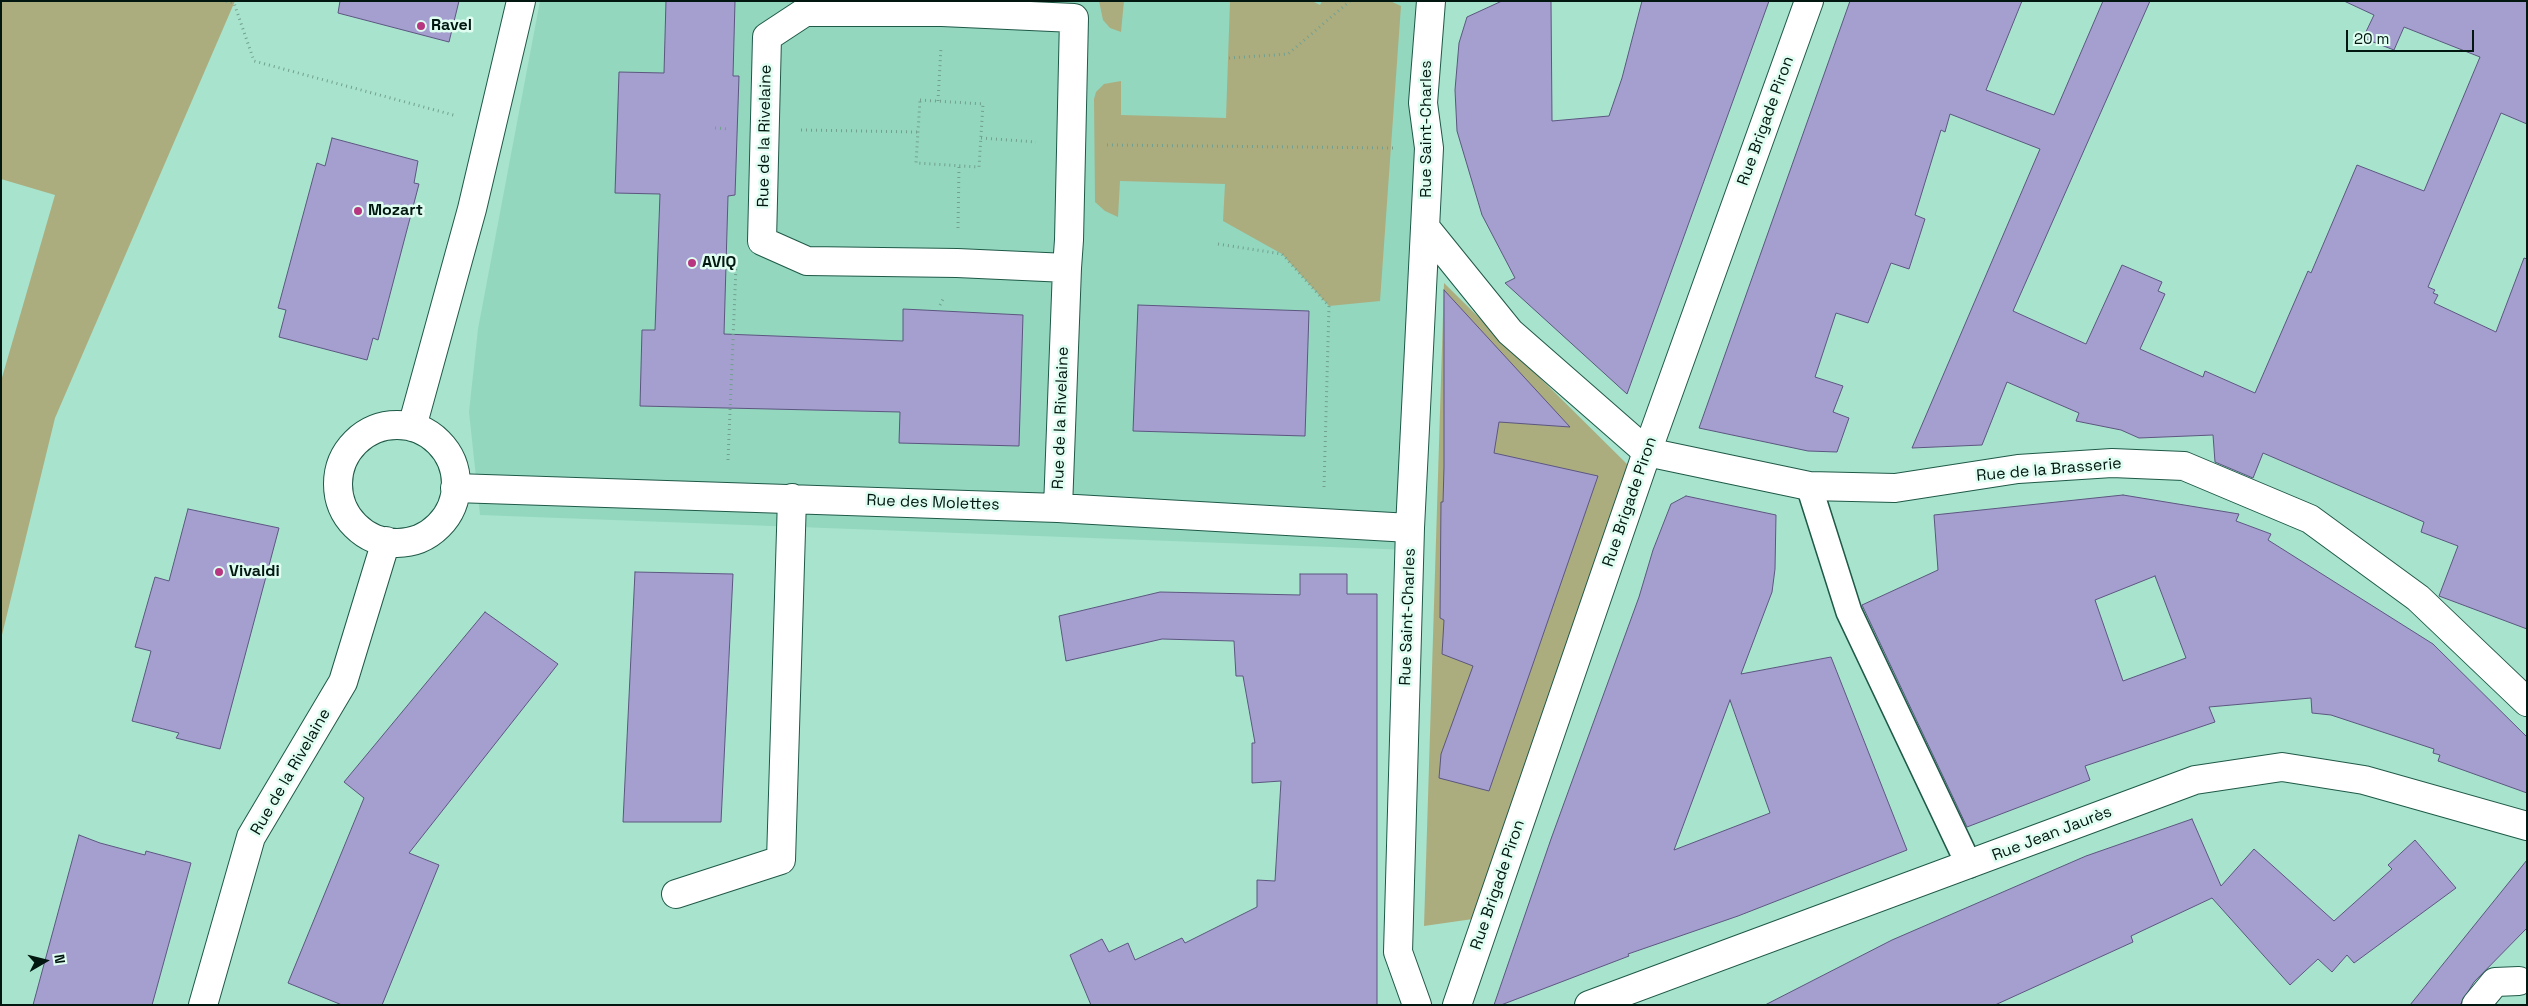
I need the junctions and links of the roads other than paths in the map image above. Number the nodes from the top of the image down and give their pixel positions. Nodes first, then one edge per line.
1 (521, 1) edge
2 (1431, 1) edge
3 (1809, 1) edge
4 (1075, 9) edge
5 (1425, 227) junction
6 (1068, 268) junction
7 (412, 427) junction
8 (1648, 452) junction
9 (1809, 486) junction
10 (455, 488) junction
11 (792, 498) junction
12 (1058, 508) junction
13 (1410, 528) junction
14 (386, 542) junction
15 (2527, 702) edge
16 (2527, 826) edge
17 (1969, 865) junction
18 (676, 894) dead end
19 (2524, 979) edge
20 (203, 1005) edge
21 (1417, 1005) edge
22 (1457, 1005) edge
23 (1589, 1005) edge
24 (2476, 1005) edge

1 - 7 street
2 - 5 street, Rue Saint-Charles
3 - 8 street, Rue Brigade Piron
4 - 6 street, Rue de la Rivelaine
4 - 6 street, Rue de la Rivelaine
5 - 8 street
5 - 13 street, Rue Saint-Charles
6 - 12 street, Rue de la Rivelaine
7 - 10 street
7 - 14 street
8 - 9 street, Rue de la Brasserie
8 - 22 street, Rue Brigade Piron
9 - 15 street, Rue de la Brasserie
9 - 17 lane
10 - 11 street, Rue des Molettes
10 - 14 street
11 - 12 street, Rue des Molettes
11 - 18 street
12 - 13 street, Rue des Molettes
13 - 21 street, Rue Saint-Charles
14 - 20 street, Rue de la Rivelaine
16 - 17 street, Rue Jean Jaurès
17 - 23 street, Rue Jean Jaurès
19 - 24 street

